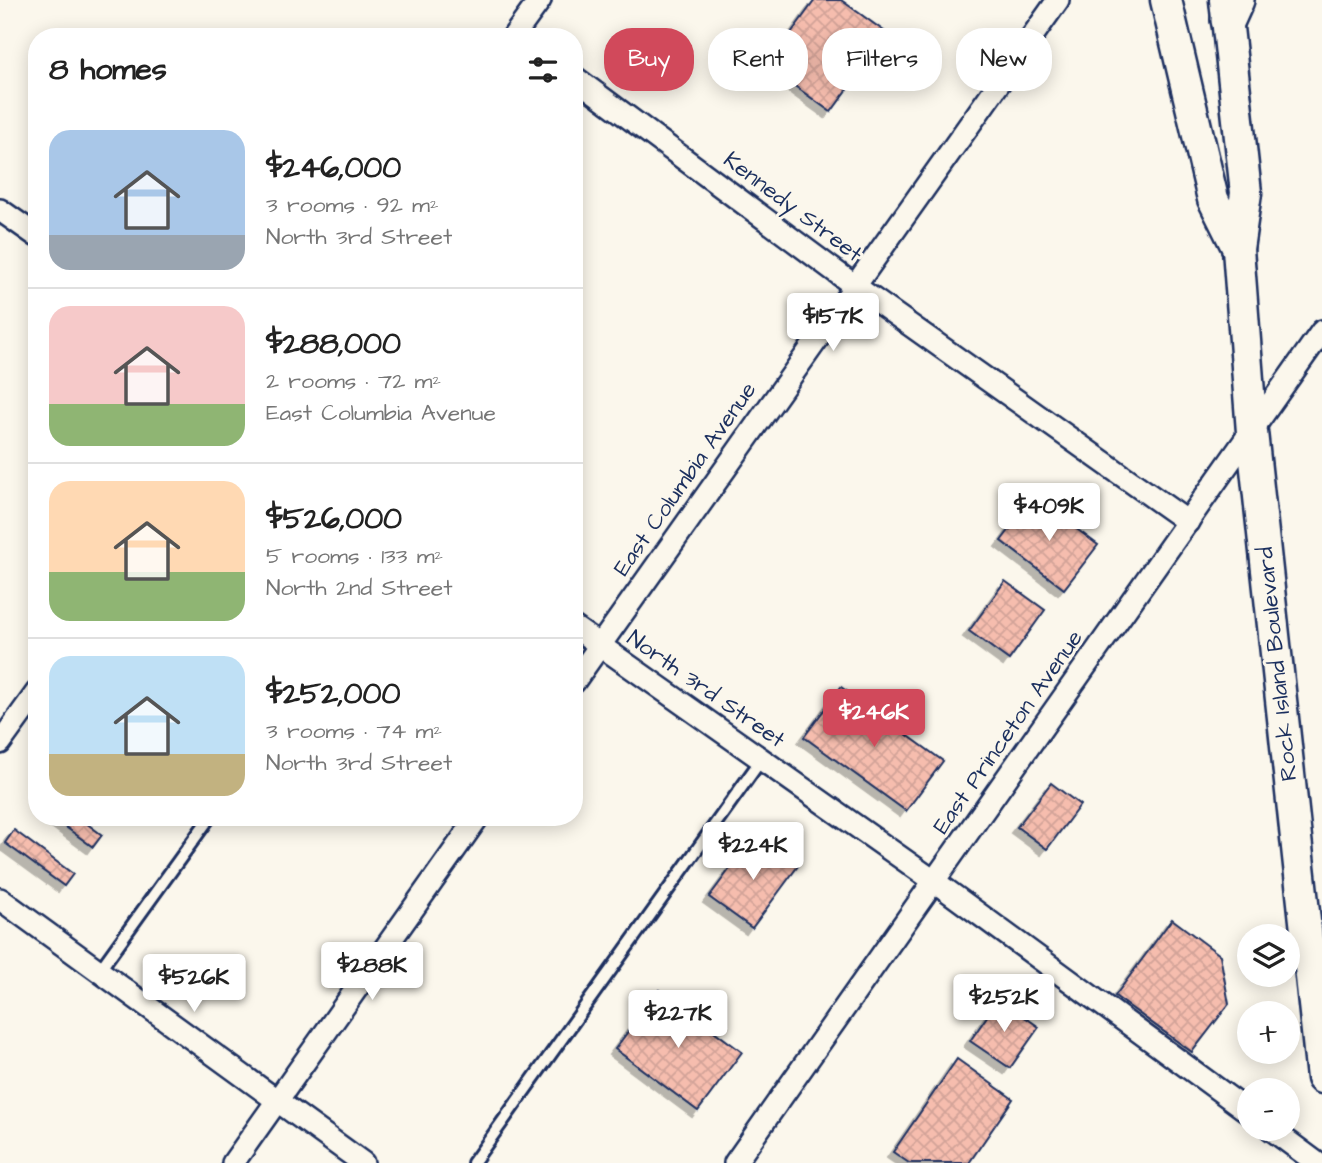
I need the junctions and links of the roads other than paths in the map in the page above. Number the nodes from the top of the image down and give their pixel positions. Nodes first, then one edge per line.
1 (540, 0) edge
2 (1058, 0) edge
3 (1167, 0) edge
4 (1230, 7) edge
5 (521, 28) edge
6 (583, 84) edge
7 (0, 210) edge
8 (28, 230) edge
9 (1238, 249) junction
10 (855, 286) junction
11 (1322, 331) edge
12 (1252, 432) junction
13 (1188, 522) junction
14 (583, 634) edge
15 (599, 646) junction
16 (583, 668) edge
17 (28, 704) edge
18 (0, 743) edge
19 (761, 760) junction
20 (204, 826) edge
21 (472, 826) edge
22 (934, 881) junction
23 (0, 899) edge
24 (99, 971) junction
25 (1320, 1041) edge
26 (1322, 1078) edge
27 (277, 1101) junction
28 (1237, 1103) edge
29 (1287, 1141) edge
30 (233, 1163) edge
31 (363, 1163) edge
32 (473, 1163) edge
33 (735, 1163) edge
34 (1317, 1163) edge

1 - 5 street
2 - 10 street, East Columbia Avenue
3 - 9 main road, Rock Island Boulevard
4 - 9 main road, Rock Island Boulevard
6 - 10 street, Kennedy Street
7 - 8 street
9 - 12 main road, Rock Island Boulevard
10 - 13 street, Kennedy Street
10 - 15 street, East Columbia Avenue
11 - 12 street, East Princeton Avenue
12 - 13 street, East Princeton Avenue
12 - 25 main road, Rock Island Boulevard
13 - 22 street, East Princeton Avenue
14 - 15 street, North 3rd Street
15 - 16 street, East Columbia Avenue
15 - 19 street, North 3rd Street
17 - 18 street
19 - 22 street, North 3rd Street
19 - 32 lane
20 - 24 lane
21 - 27 street
22 - 28 street, North 3rd Street
22 - 33 street, East Princeton Avenue
23 - 24 street
24 - 27 street
25 - 26 main road, Rock Island Boulevard
27 - 30 street
27 - 31 street
29 - 34 street

